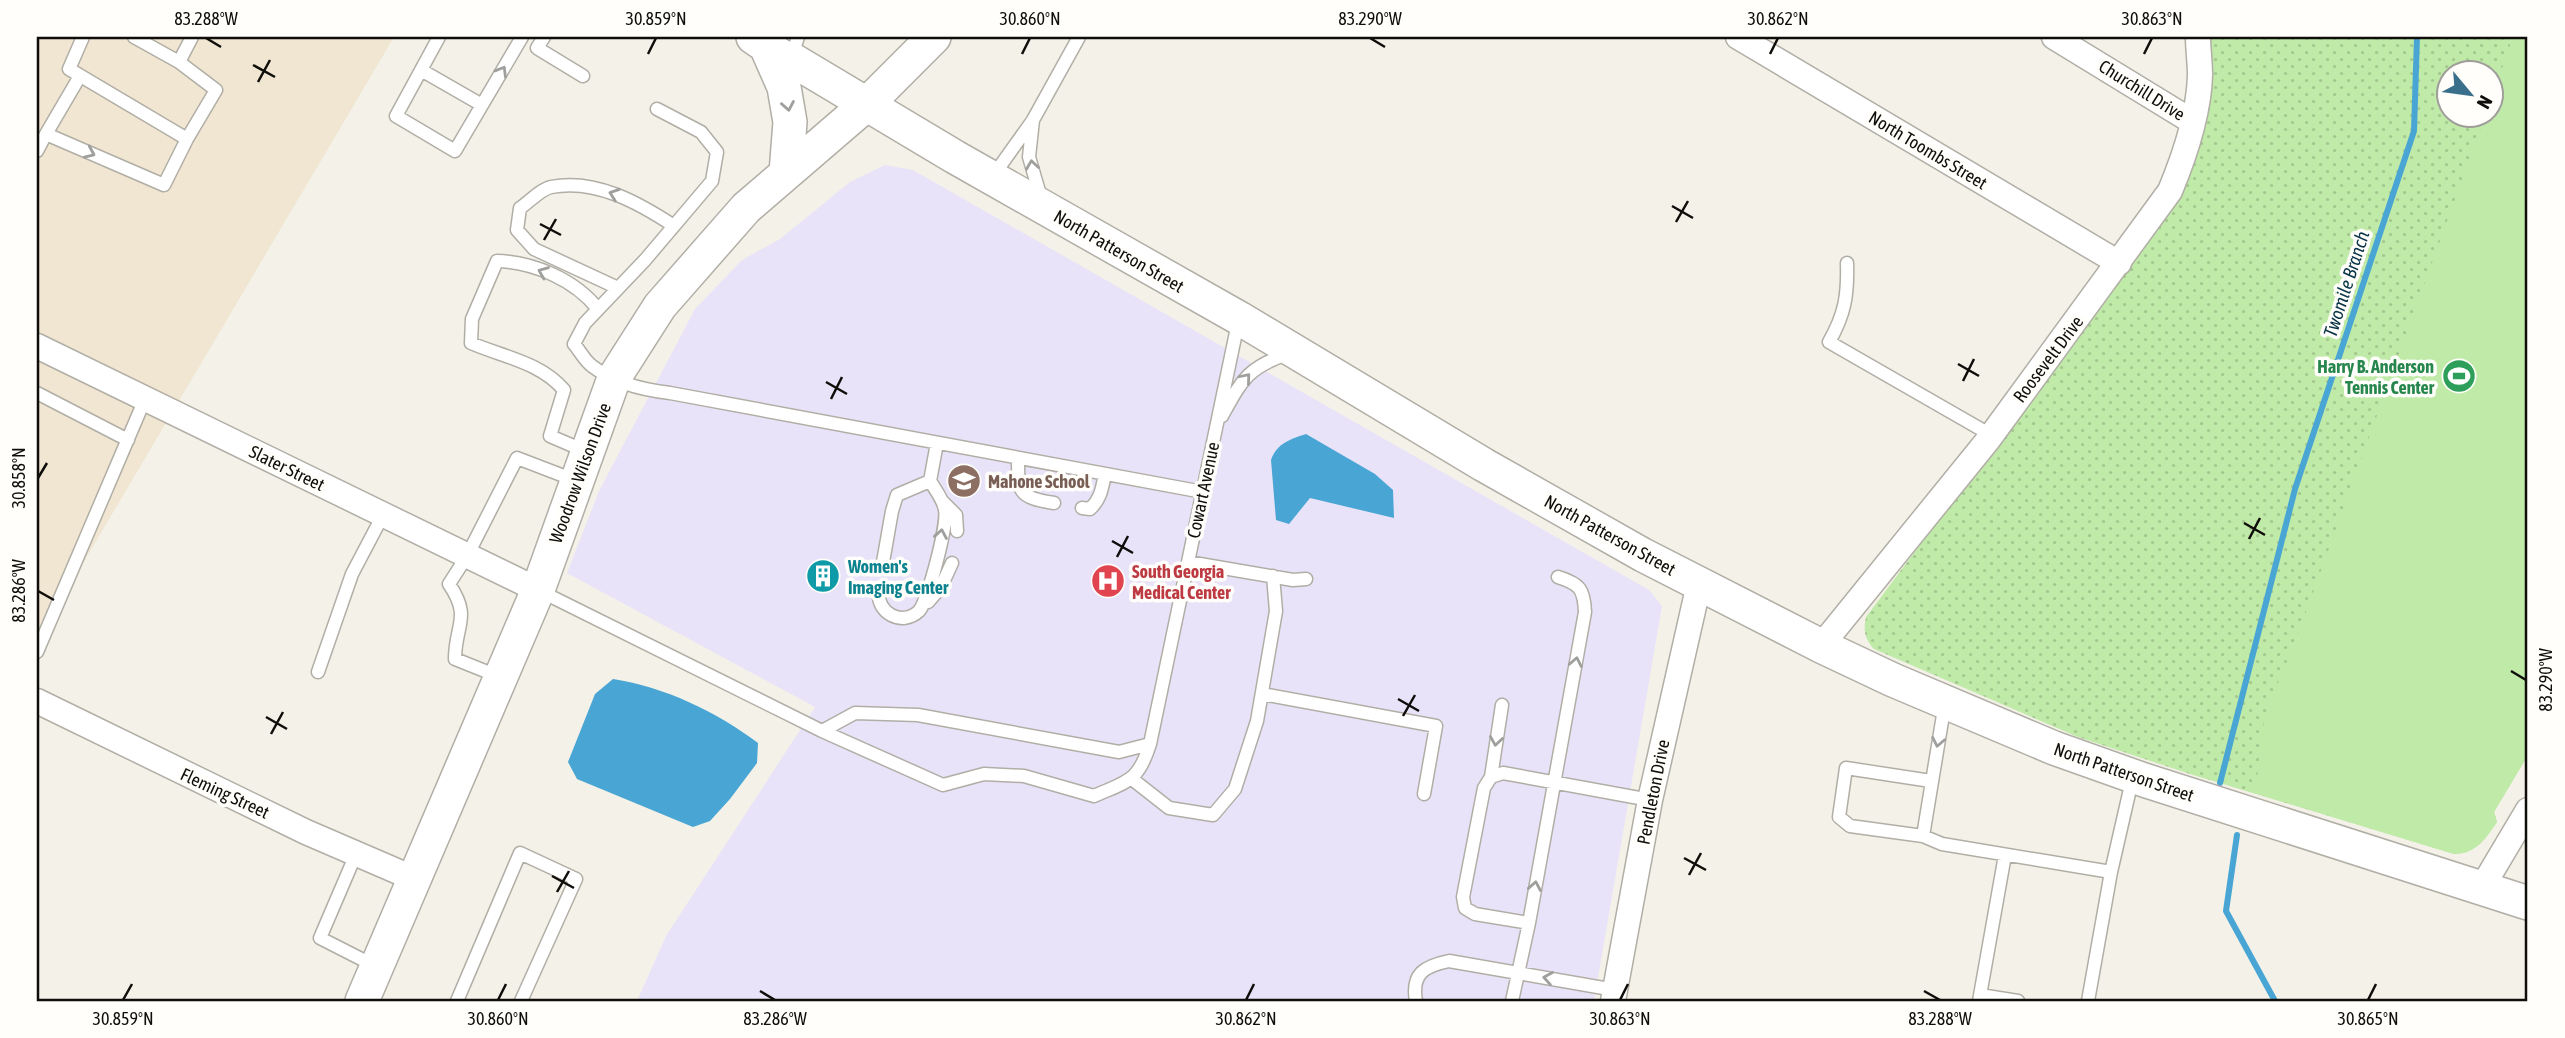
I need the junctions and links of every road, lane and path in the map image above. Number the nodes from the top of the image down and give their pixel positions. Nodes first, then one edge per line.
1 (83, 37) edge
2 (134, 37) edge
3 (192, 37) edge
4 (439, 37) edge
5 (522, 37) edge
6 (544, 37) edge
7 (934, 37) edge
8 (1079, 37) edge
9 (1738, 37) edge
10 (2054, 37) edge
11 (2198, 37) edge
12 (770, 42) edge
13 (179, 62) junction
14 (421, 70) junction
15 (80, 76) junction
16 (583, 76) dead end
17 (868, 103) junction
18 (482, 105) junction
19 (657, 109) dead end
20 (1032, 120) junction
21 (2193, 122) junction
22 (46, 134) junction
23 (187, 139) junction
24 (37, 151) edge
25 (786, 173) junction
26 (991, 178) junction
27 (1044, 208) junction
28 (674, 226) junction
29 (1847, 263) dead end
30 (2119, 263) junction
31 (618, 288) junction
32 (598, 309) junction
33 (1239, 318) junction
34 (37, 346) edge
35 (1294, 351) junction
36 (614, 379) junction
37 (37, 393) edge
38 (145, 399) junction
39 (1216, 425) junction
40 (1991, 435) junction
41 (128, 440) junction
42 (937, 443) junction
43 (1018, 458) junction
44 (582, 467) junction
45 (1105, 474) junction
46 (930, 481) junction
47 (1203, 492) junction
48 (940, 499) junction
49 (1054, 503) dead end
50 (1083, 508) dead end
51 (383, 515) junction
52 (957, 531) dead end
53 (467, 556) junction
54 (883, 562) dead end
55 (1188, 562) junction
56 (953, 563) dead end
57 (1273, 576) junction
58 (1558, 577) dead end
59 (1699, 584) junction
60 (1305, 585) dead end
61 (538, 590) junction
62 (878, 591) dead end
63 (920, 610) junction
64 (1821, 646) junction
65 (37, 652) edge
66 (318, 671) dead end
67 (500, 677) junction
68 (1262, 694) junction
69 (37, 701) edge
70 (1945, 703) junction
71 (1502, 705) dead end
72 (822, 731) junction
73 (1150, 744) junction
74 (2133, 776) junction
75 (1491, 777) junction
76 (1132, 779) junction
77 (1931, 780) junction
78 (1553, 782) junction
79 (1424, 794) dead end
80 (1650, 800) junction
81 (2528, 810) edge
82 (1923, 836) junction
83 (356, 854) junction
84 (2005, 855) junction
85 (2111, 872) junction
86 (415, 879) junction
87 (2481, 889) junction
88 (2528, 903) edge
89 (1529, 923) junction
90 (377, 966) junction
91 (1517, 972) junction
92 (1614, 995) edge
93 (1979, 998) edge
94 (362, 1001) edge
95 (457, 1001) edge
96 (521, 1001) edge
97 (1416, 1001) edge
98 (1512, 1001) edge
99 (2018, 1001) edge
100 (2088, 1001) edge

1 - 15 lane
2 - 13 lane
3 - 13 lane
4 - 14 lane
18 -> 5 lane
6 - 16 lane
7 - 17 main road, Woodrow Wilson Drive
8 - 20 lane
9 - 30 street, North Toombs Street
10 - 21 street, Churchill Drive
11 - 21 street, Roosevelt Drive
12 - 17 main road, North Patterson Street
12 -> 25 main road
13 - 23 lane
14 - 18 lane
14 - 18 lane
15 - 22 lane
15 - 23 lane
17 - 25 main road, Woodrow Wilson Drive
17 - 26 main road, North Patterson Street
19 - 28 lane
20 - 26 lane
27 -> 20 lane
21 - 30 street, Roosevelt Drive
22 -> 23 lane
22 - 24 lane
25 - 36 main road, Woodrow Wilson Drive
26 - 27 main road, North Patterson Street
27 - 33 main road, North Patterson Street
28 - 31 lane
28 -> 31 lane
29 - 40 lane
30 - 40 street, Roosevelt Drive
31 - 32 lane
32 - 36 lane
32 -> 44 lane
33 - 35 main road, North Patterson Street
33 - 39 lane, Cowart Avenue
34 - 38 street, Slater Street
39 -> 35 lane
35 - 59 main road, North Patterson Street
36 - 42 lane
36 - 44 main road, Woodrow Wilson Drive
37 - 41 lane
38 - 41 lane
38 - 51 street, Slater Street
39 - 47 lane, Cowart Avenue
40 - 64 street, Roosevelt Drive
41 - 65 lane
42 - 43 lane
42 - 46 lane
43 - 45 lane
43 - 49 lane
44 - 53 lane
44 - 61 main road, Woodrow Wilson Drive
45 - 47 lane
45 - 50 lane
46 - 48 lane
46 - 54 lane
47 - 55 lane, Cowart Avenue
48 - 52 lane
63 -> 48 lane
51 - 53 street, Slater Street
51 - 66 lane
53 - 61 street, Slater Street
53 - 67 lane
55 - 57 lane
55 - 73 lane, Cowart Avenue
56 - 63 lane
57 - 60 lane
57 - 68 lane
78 -> 58 lane
59 - 64 main road, North Patterson Street
59 - 80 street, Pendleton Drive
61 - 67 main road, Woodrow Wilson Drive
61 - 72 lane
62 - 63 lane
64 - 70 main road, North Patterson Street
67 - 86 main road, Woodrow Wilson Drive
68 - 76 lane
68 - 79 lane
69 - 83 street, Fleming Street
70 - 74 main road, North Patterson Street
70 -> 77 lane
71 -> 75 lane
72 - 73 lane
72 - 76 lane
73 - 76 lane, Cowart Avenue
74 - 85 lane
74 - 87 main road, North Patterson Street
75 - 78 lane
75 - 89 lane
77 - 82 lane
77 - 82 lane
78 - 80 lane
89 -> 78 lane
80 - 92 street, Pendleton Drive
81 - 87 street
82 - 84 lane
83 - 86 street, Fleming Street
83 - 90 lane
84 - 85 lane
84 - 93 lane
85 - 100 lane
86 - 90 main road, Woodrow Wilson Drive
87 - 88 main road, North Patterson Street
89 - 91 lane
90 - 94 main road, Woodrow Wilson Drive
92 -> 91 lane
91 - 97 lane
91 - 98 lane
93 - 99 lane
95 - 96 lane

